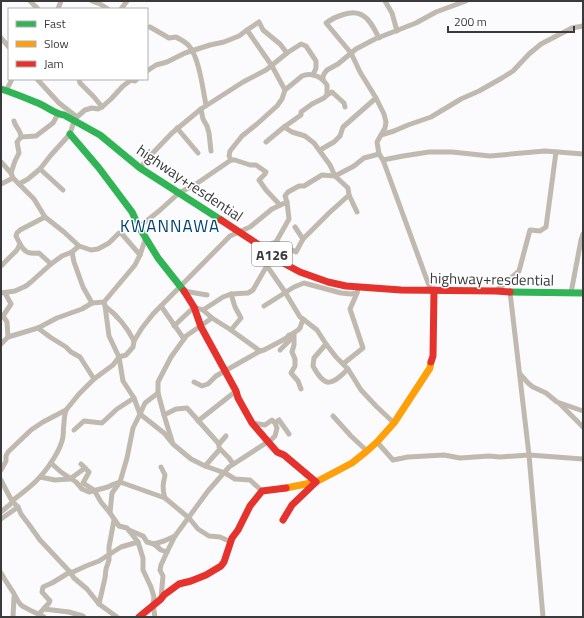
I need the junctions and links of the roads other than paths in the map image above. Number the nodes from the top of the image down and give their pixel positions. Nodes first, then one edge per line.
1 (92, 1) edge
2 (385, 1) edge
3 (466, 1) edge
4 (106, 8) edge
5 (583, 26) edge
6 (148, 27) edge
7 (247, 30) junction
8 (397, 31) junction
9 (1, 38) edge
10 (380, 38) junction
11 (8, 46) edge
12 (192, 50) junction
13 (350, 53) junction
14 (287, 54) junction
15 (272, 66) junction
16 (316, 68) junction
17 (148, 70) edge
18 (327, 70) junction
19 (313, 75) junction
20 (11, 80) edge
21 (38, 80) edge
22 (78, 80) edge
23 (132, 80) edge
24 (323, 80) junction
25 (3, 90) edge
26 (285, 90) junction
27 (327, 95) junction
28 (376, 98) junction
29 (206, 105) junction
30 (102, 107) junction
31 (345, 107) dead end
32 (201, 109) junction
33 (58, 114) junction
34 (76, 119) junction
35 (14, 121) dead end
36 (284, 126) junction
37 (177, 128) junction
38 (70, 134) junction
39 (381, 134) junction
40 (21, 137) junction
41 (266, 142) dead end
42 (377, 142) junction
43 (320, 150) junction
44 (211, 151) dead end
45 (556, 152) junction
46 (198, 153) dead end
47 (378, 154) junction
48 (583, 154) edge
49 (371, 156) junction
50 (231, 160) junction
51 (383, 160) junction
52 (1, 162) edge
53 (140, 168) junction
54 (40, 169) junction
55 (12, 176) junction
56 (335, 176) junction
57 (1, 184) edge
58 (19, 184) junction
59 (62, 190) dead end
60 (179, 193) junction
61 (349, 195) junction
62 (287, 202) junction
63 (280, 205) junction
64 (357, 212) dead end
65 (45, 217) junction
66 (139, 227) junction
67 (295, 227) dead end
68 (239, 232) junction
69 (583, 234) edge
70 (146, 237) junction
71 (303, 239) junction
72 (276, 242) junction
73 (20, 244) junction
74 (79, 246) junction
75 (262, 247) junction
76 (72, 252) junction
77 (140, 255) junction
78 (273, 255) junction
79 (51, 264) junction
80 (1, 266) edge
81 (267, 266) junction
82 (182, 289) junction
83 (358, 290) junction
84 (433, 291) junction
85 (496, 291) junction
86 (285, 292) junction
87 (510, 292) junction
88 (3, 293) edge
89 (571, 293) junction
90 (583, 293) edge
91 (231, 294) junction
92 (207, 295) dead end
93 (92, 303) junction
94 (104, 304) junction
95 (161, 306) junction
96 (264, 306) dead end
97 (194, 307) junction
98 (203, 310) junction
99 (212, 318) junction
100 (304, 319) junction
101 (174, 326) junction
102 (201, 327) junction
103 (38, 328) junction
104 (231, 330) junction
105 (291, 334) junction
106 (8, 337) junction
107 (184, 339) junction
108 (134, 341) junction
109 (1, 344) edge
110 (326, 344) junction
111 (260, 350) junction
112 (280, 350) dead end
113 (119, 357) junction
114 (343, 364) junction
115 (348, 369) junction
116 (225, 371) junction
117 (519, 373) junction
118 (94, 379) junction
119 (194, 382) dead end
120 (301, 388) dead end
121 (236, 391) junction
122 (158, 394) junction
123 (134, 398) junction
124 (558, 402) junction
125 (66, 410) junction
126 (583, 411) edge
127 (140, 414) junction
128 (164, 415) junction
129 (333, 416) dead end
130 (198, 421) junction
131 (252, 423) junction
132 (275, 423) junction
133 (394, 423) junction
134 (583, 427) edge
135 (74, 430) dead end
136 (289, 434) dead end
137 (226, 436) dead end
138 (268, 442) junction
139 (377, 442) junction
140 (173, 444) junction
141 (219, 446) junction
142 (367, 451) junction
143 (529, 455) junction
144 (583, 459) edge
145 (51, 463) junction
146 (233, 464) junction
147 (205, 466) junction
148 (161, 467) dead end
149 (1, 470) edge
150 (224, 473) junction
151 (40, 477) junction
152 (70, 479) junction
153 (1, 480) edge
154 (120, 482) junction
155 (316, 482) junction
156 (94, 490) junction
157 (262, 492) junction
158 (165, 498) junction
159 (13, 501) junction
160 (18, 507) junction
161 (1, 512) edge
162 (110, 513) junction
163 (189, 518) junction
164 (1, 519) edge
165 (114, 520) junction
166 (283, 520) dead end
167 (127, 528) junction
168 (175, 536) junction
169 (138, 542) junction
170 (231, 542) junction
171 (154, 544) junction
172 (167, 552) junction
173 (109, 554) junction
174 (70, 572) junction
175 (1, 573) edge
176 (14, 597) junction
177 (160, 599) junction
178 (99, 604) junction
179 (153, 605) junction
180 (44, 609) junction
181 (42, 616) edge
182 (13, 617) edge
183 (84, 617) edge
184 (117, 617) edge
185 (139, 617) edge
186 (155, 617) edge
187 (543, 617) edge

1 - 4 street
2 - 8 street
3 - 8 street
5 - 39 street
6 - 12 street
7 - 12 street
7 - 14 street
7 - 15 street
8 - 10 street
9 - 11 street
10 - 13 street
10 - 13 street
12 - 17 street
12 - 29 street
13 - 18 street
13 - 28 street
14 - 15 street
14 - 16 street
15 - 26 street
15 - 29 street
16 - 18 street
16 - 19 street
18 - 24 street
19 - 24 street
19 - 26 street
20 - 25 street
21 - 34 street
22 - 30 street
23 - 30 street
24 - 27 street
25 - 33 main road, highway+resdential / A126
26 - 50 street
27 - 31 street
27 - 36 street
28 - 39 street
28 - 43 street
29 - 32 street
30 - 34 street
32 - 37 street
32 - 44 street
33 - 34 main road, highway+resdential / A126
33 - 40 street
34 - 38 street
34 - 53 main road, highway+resdential / A126
35 - 40 street
36 - 41 street
36 - 43 street
37 - 46 street
37 - 53 street
38 - 54 street
38 - 66 main road
39 - 42 street
40 - 55 street
42 - 47 street
42 - 49 street
43 - 56 street
45 - 48 street
45 - 51 street
45 - 85 street
47 - 49 street
47 - 51 street
49 - 56 street
50 - 60 street
50 - 63 street
51 - 84 street
52 - 55 street
53 - 60 main road, highway+resdential / A126
54 - 58 street
54 - 59 street
55 - 57 street
55 - 58 street
56 - 61 street
56 - 62 street
58 - 65 street
60 - 66 street
60 - 68 main road, highway+resdential / A126
61 - 64 street
61 - 71 street
62 - 63 street
62 - 72 street
63 - 68 street
65 - 73 street
65 - 74 street
66 - 70 main road
67 - 71 street
68 - 75 main road, highway+resdential / A126
68 - 82 street
69 - 89 street
70 - 77 street
70 - 82 main road
71 - 72 street
72 - 75 street
73 - 79 street
73 - 80 street
74 - 76 street
74 - 77 street
75 - 78 main road, highway+resdential / A126
76 - 79 street
76 - 93 street
77 - 94 street
78 - 81 street
78 - 83 main road, highway+resdential / A126
79 - 88 street
81 - 86 street
81 - 91 street
82 - 92 street
82 - 95 street
82 - 97 main road
83 - 84 main road, highway+resdential / A126
83 - 86 street
83 - 114 street
84 - 85 main road, highway+resdential / A126
84 - 133 main road
85 - 87 main road, highway+resdential / A126
86 - 96 street
86 - 100 street
87 - 89 main road, highway+resdential / A126
87 - 117 street
88 - 106 street
89 - 90 main road, highway+resdential / A126
91 - 98 street
91 - 104 street
93 - 94 street
93 - 103 street
94 - 108 street
94 - 113 street
95 - 101 street
95 - 108 street
97 - 98 street
97 - 101 street
97 - 102 main road
98 - 99 street
99 - 102 street
99 - 104 street
100 - 105 street
100 - 110 street
101 - 107 street
102 - 107 street
102 - 116 main road
103 - 106 street
103 - 118 street
104 - 111 street
105 - 111 street
105 - 112 street
105 - 120 street
106 - 109 street
107 - 122 street
108 - 113 street
110 - 114 street
110 - 115 street
111 - 116 street
113 - 118 street
113 - 123 street
114 - 115 street
115 - 133 street
116 - 119 street
116 - 121 main road
117 - 124 street
117 - 143 street
118 - 125 street
121 - 130 street
121 - 131 main road
122 - 127 street
122 - 128 street
123 - 127 street
123 - 135 street
124 - 126 street
124 - 134 street
125 - 145 street
125 - 149 street
127 - 140 street
127 - 154 street
128 - 130 street
128 - 140 street
129 - 142 street
130 - 141 street
131 - 132 street
131 - 138 main road
132 - 136 street
132 - 138 street
133 - 139 main road
137 - 141 street
138 - 146 street
138 - 155 main road
139 - 142 main road
139 - 143 street
140 - 147 street
141 - 146 street
141 - 147 street
142 - 155 main road
143 - 144 street
143 - 187 street
145 - 151 street
145 - 152 street
146 - 150 street
147 - 150 street
148 - 158 street
150 - 157 street
150 - 163 street
151 - 152 street
151 - 159 street
152 - 156 street
152 - 156 street
153 - 159 street
154 - 156 street
154 - 158 street
154 - 162 street
155 - 157 main road
155 - 166 main road
156 - 162 street
157 - 170 main road
158 - 163 street
159 - 160 street
159 - 161 street
160 - 164 street
160 - 174 street
162 - 165 street
163 - 168 street
163 - 170 street
165 - 167 street
165 - 173 street
167 - 169 street
167 - 171 street
168 - 171 street
168 - 172 street
169 - 173 street
169 - 179 street
170 - 177 main road
171 - 172 street
172 - 177 street
173 - 174 street
173 - 178 street
174 - 178 street
174 - 180 street
175 - 176 street
176 - 181 street
176 - 182 street
177 - 179 main road
178 - 184 street
179 - 185 main road
179 - 186 street
180 - 181 street
180 - 183 street

